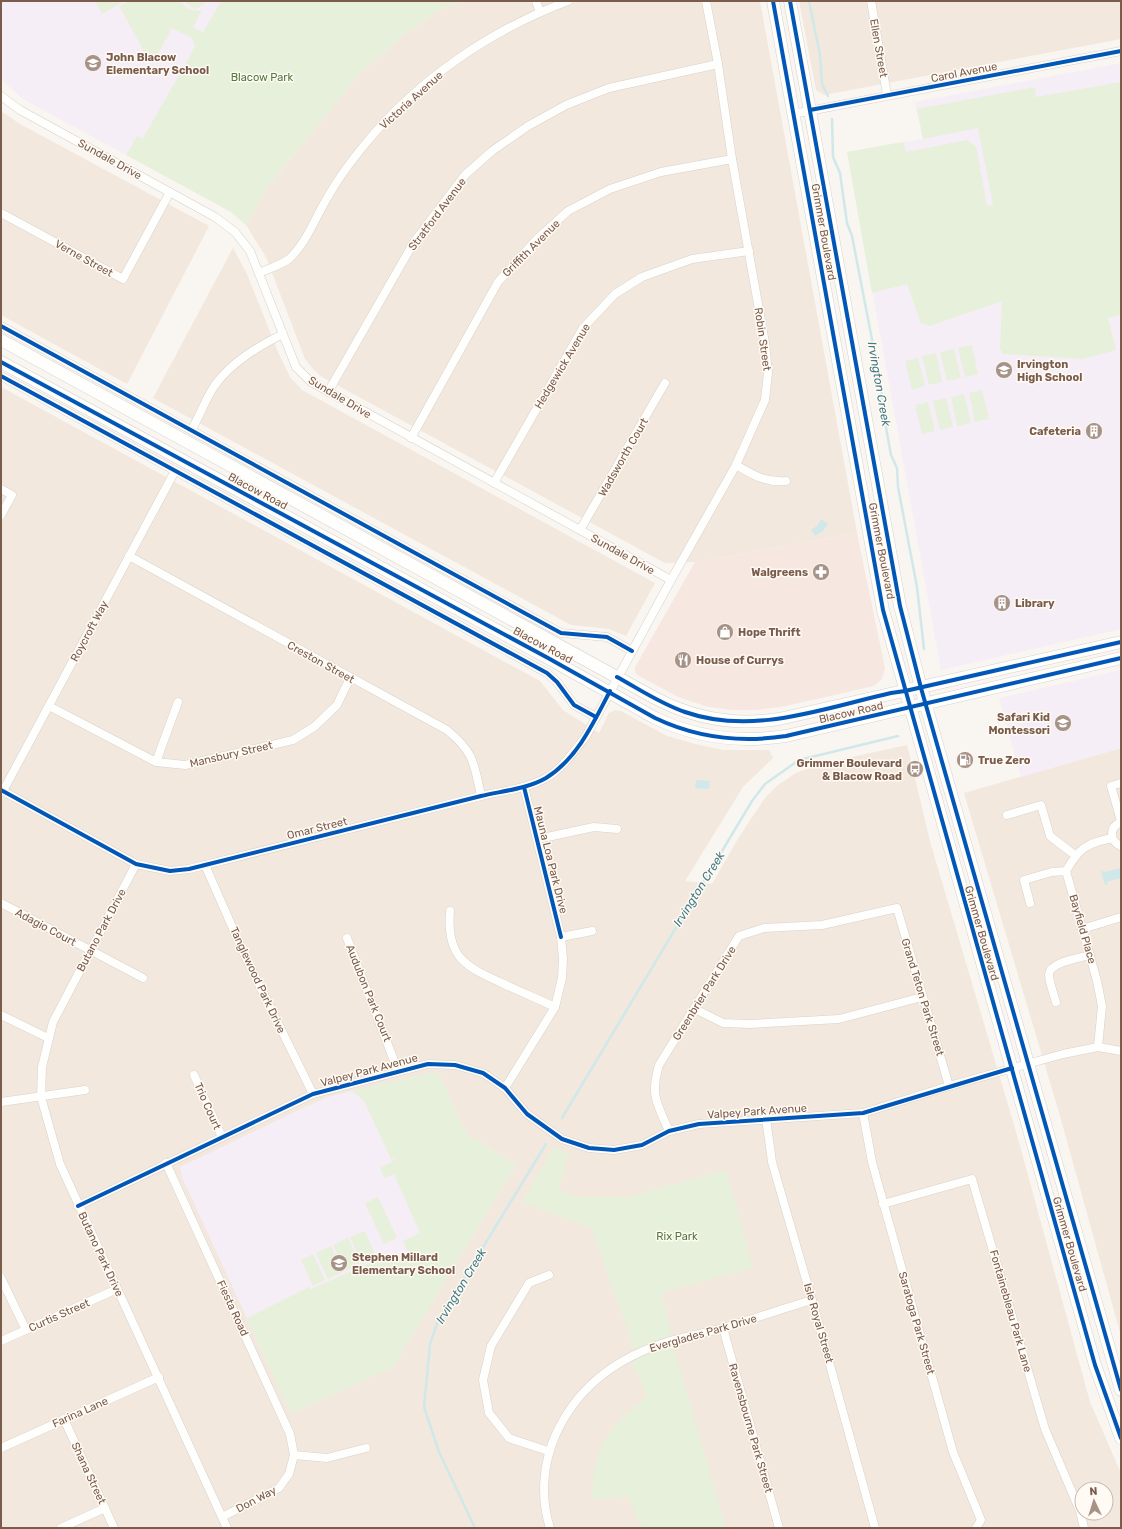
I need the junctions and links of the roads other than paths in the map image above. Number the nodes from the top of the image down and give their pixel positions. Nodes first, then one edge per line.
1 (536, 1) edge
2 (568, 1) edge
3 (706, 1) edge
4 (773, 1) edge
5 (790, 1) edge
6 (871, 1) edge
7 (540, 12) junction
8 (1121, 51) edge
9 (718, 64) junction
10 (887, 95) junction
11 (1, 96) edge
12 (810, 110) junction
13 (793, 114) junction
14 (732, 160) junction
15 (170, 192) junction
16 (1, 213) edge
17 (749, 251) junction
18 (259, 273) junction
19 (1, 326) edge
20 (283, 334) junction
21 (1, 340) edge
22 (1, 362) edge
23 (1, 376) edge
24 (665, 383) dead end
25 (328, 392) junction
26 (192, 429) junction
27 (411, 438) junction
28 (736, 465) junction
29 (175, 471) junction
30 (786, 481) dead end
31 (494, 483) junction
32 (1, 489) edge
33 (1, 515) edge
34 (580, 530) junction
35 (129, 556) junction
36 (671, 580) junction
37 (1121, 642) edge
38 (632, 651) junction
39 (1121, 658) edge
40 (617, 677) junction
41 (350, 678) junction
42 (921, 688) junction
43 (610, 691) junction
44 (905, 691) junction
45 (178, 702) dead end
46 (926, 704) junction
47 (49, 706) junction
48 (909, 707) junction
49 (596, 717) junction
50 (156, 762) junction
51 (1121, 783) edge
52 (524, 787) junction
53 (2, 790) edge
54 (481, 796) junction
55 (1007, 815) dead end
56 (1121, 821) edge
57 (617, 829) dead end
58 (1112, 838) junction
59 (538, 839) junction
60 (1121, 846) edge
61 (1076, 856) junction
62 (136, 864) junction
63 (205, 865) junction
64 (1066, 871) junction
65 (1030, 902) dead end
66 (1, 903) edge
67 (897, 908) joint
68 (450, 911) dead end
69 (1121, 917) edge
70 (1082, 929) junction
71 (592, 931) dead end
72 (561, 937) junction
73 (346, 938) dead end
74 (90, 951) junction
75 (1090, 955) junction
76 (143, 978) dead end
77 (922, 997) junction
78 (1056, 1002) dead end
79 (555, 1007) junction
80 (695, 1009) junction
81 (1, 1015) edge
82 (48, 1038) junction
83 (1098, 1047) junction
84 (1121, 1051) edge
85 (1028, 1064) junction
86 (1012, 1068) junction
87 (398, 1071) junction
88 (194, 1075) dead end
89 (949, 1086) junction
90 (505, 1088) junction
91 (85, 1090) dead end
92 (313, 1094) junction
93 (41, 1097) junction
94 (1, 1102) edge
95 (863, 1113) junction
96 (766, 1118) junction
97 (669, 1131) junction
98 (222, 1137) junction
99 (166, 1163) junction
100 (883, 1204) junction
101 (78, 1206) junction
102 (549, 1275) dead end
103 (1, 1278) edge
104 (117, 1289) junction
105 (812, 1300) junction
106 (723, 1328) junction
107 (26, 1330) junction
108 (1, 1341) edge
109 (159, 1377) junction
110 (1121, 1390) edge
111 (64, 1419) junction
112 (1121, 1438) edge
113 (1, 1448) edge
114 (366, 1448) dead end
115 (548, 1451) junction
116 (294, 1455) junction
117 (105, 1508) junction
118 (222, 1517) junction
119 (61, 1528) edge
120 (114, 1528) edge
121 (227, 1528) edge
122 (550, 1528) edge
123 (779, 1528) edge
124 (875, 1528) edge
125 (976, 1528) edge
126 (1084, 1528) edge

1 - 7 street
2 - 7 street, Victoria Avenue
3 - 9 street, Robin Street
4 - 13 main road, Grimmer Boulevard
5 - 12 main road, Grimmer Boulevard
6 - 10 street, Ellen Street
7 - 18 street, Victoria Avenue
8 - 10 street, Carol Avenue
9 - 14 street, Robin Street
9 - 25 street, Stratford Avenue
10 - 12 street, Carol Avenue
11 - 15 street, Sundale Drive
12 - 13 street, Carol Avenue
12 - 42 main road, Grimmer Boulevard
13 - 44 main road, Grimmer Boulevard
14 - 17 street, Robin Street
14 - 27 street, Griffith Avenue
15 - 16 street, Verne Street
15 - 18 street, Sundale Drive
17 - 28 street, Robin Street
17 - 31 street, Hedgewick Avenue
18 - 20 street, Sundale Drive
19 - 26 street, Blacow Road
20 - 25 street, Sundale Drive
20 - 26 street
21 - 40 main road, Blacow Road
22 - 43 main road, Blacow Road
23 - 29 street, Blacow Road
24 - 34 street, Wadsworth Court
25 - 27 street, Sundale Drive
26 - 38 street, Blacow Road
27 - 31 street, Sundale Drive
28 - 30 street
28 - 36 street, Robin Street
29 - 35 street, Roycroft Way
29 - 49 street, Blacow Road
31 - 34 street, Sundale Drive
32 - 33 street
34 - 36 street, Sundale Drive
35 - 41 street, Creston Street
35 - 47 street, Roycroft Way
36 - 38 street, Robin Street
37 - 42 main road, Blacow Road
38 - 40 street, Robin Street
39 - 46 main road, Blacow Road
40 - 43 street, Robin Street
40 - 44 main road, Blacow Road
41 - 50 street, Mansbury Street
41 - 54 street, Creston Street
42 - 44 main road, Blacow Road
42 - 46 main road, Grimmer Boulevard
43 - 48 main road, Blacow Road
43 - 49 street, Omar Street
44 - 48 main road, Grimmer Boulevard
45 - 50 street
46 - 48 main road, Blacow Road
46 - 85 main road, Grimmer Boulevard
47 - 50 street, Mansbury Street
47 - 53 street, Roycroft Way
48 - 86 main road, Grimmer Boulevard
49 - 52 street, Omar Street
51 - 56 street
52 - 54 street, Omar Street
52 - 59 street, Mauna Loa Park Drive
53 - 62 street, Omar Street
54 - 63 street, Omar Street
55 - 61 street
56 - 58 street
57 - 59 street
58 - 60 street
58 - 61 street
59 - 72 street, Mauna Loa Park Drive
61 - 64 street
62 - 63 street, Omar Street
62 - 74 street, Butano Park Drive
63 - 92 street, Tanglewood Park Drive
64 - 65 street
64 - 70 street, Bayfield Place
66 - 74 street, Adagio Court
67 - 77 street, Grand Teton Park Street
67 - 80 street, Greenbrier Park Drive
68 - 79 street
69 - 70 street
70 - 75 street, Bayfield Place
71 - 72 street
72 - 79 street, Mauna Loa Park Drive
73 - 87 street, Audubon Park Court
74 - 76 street, Adagio Court
74 - 82 street, Butano Park Drive
75 - 78 street
75 - 83 street, Bayfield Place
77 - 80 street
77 - 89 street, Grand Teton Park Street
79 - 90 street, Mauna Loa Park Drive
80 - 97 street, Greenbrier Park Drive
81 - 82 street
82 - 93 street, Butano Park Drive
83 - 84 street, Valpey Park Avenue
83 - 85 street, Valpey Park Avenue
85 - 86 street, Valpey Park Avenue
85 - 110 main road, Grimmer Boulevard
86 - 89 street, Valpey Park Avenue
86 - 112 main road, Grimmer Boulevard
87 - 90 street, Valpey Park Avenue
87 - 92 street, Valpey Park Avenue
88 - 98 street, Trio Court
89 - 95 street, Valpey Park Avenue
90 - 97 street, Valpey Park Avenue
91 - 93 street
92 - 98 street, Valpey Park Avenue
93 - 94 street
93 - 101 street, Butano Park Drive
95 - 96 street, Valpey Park Avenue
95 - 100 street, Saratoga Park Street
96 - 97 street, Valpey Park Avenue
96 - 105 street, Isle Royal Street
98 - 99 street, Valpey Park Avenue
99 - 101 street, Valpey Park Avenue
99 - 116 street, Fiesta Road
100 - 125 street, Saratoga Park Street
100 - 126 street, Fontainebleau Park Lane
101 - 104 street, Butano Park Drive
102 - 115 street
103 - 107 street
104 - 107 street, Curtis Street
104 - 109 street, Butano Park Drive
105 - 106 street, Everglades Park Drive
105 - 124 street, Isle Royal Street
106 - 115 street, Everglades Park Drive
106 - 123 street, Ravensbourne Park Street
107 - 108 street, Curtis Street
109 - 111 street, Farina Lane
109 - 118 street, Butano Park Drive
111 - 113 street, Farina Lane
111 - 117 street, Shana Street
114 - 116 street
115 - 122 street, Everglades Park Drive
116 - 118 street, Don Way
117 - 119 street
117 - 120 street, Shana Street
118 - 121 street, Butano Park Drive

